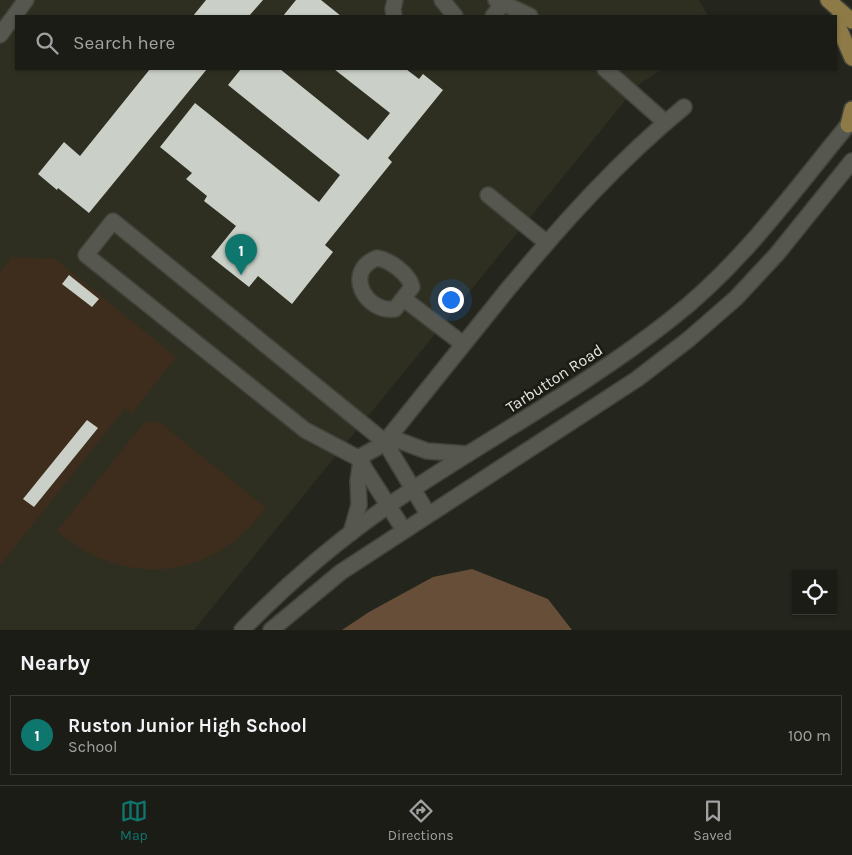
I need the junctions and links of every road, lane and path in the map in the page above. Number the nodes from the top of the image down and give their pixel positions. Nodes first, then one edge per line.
1 (26, 0) edge
2 (395, 0) edge
3 (442, 0) edge
4 (826, 0) edge
5 (500, 2) edge
6 (394, 15) edge
7 (454, 15) edge
8 (493, 15) edge
9 (528, 15) edge
10 (833, 15) edge
11 (852, 21) edge
12 (837, 22) edge
13 (0, 35) edge
14 (852, 58) edge
15 (606, 70) edge
16 (684, 107) dead end
17 (852, 109) edge
18 (665, 122) junction
19 (850, 123) edge
20 (852, 161) edge
21 (488, 195) dead end
22 (547, 242) junction
23 (404, 299) dead end
24 (463, 344) junction
25 (385, 442) junction
26 (468, 454) junction
27 (361, 461) junction
28 (413, 489) junction
29 (389, 505) junction
30 (428, 514) junction
31 (404, 530) junction
32 (351, 533) junction
33 (242, 630) edge
34 (271, 630) edge

1 - 13 street
2 - 6 street
3 - 7 street
4 - 10 main road
4 - 11 main road
5 - 8 street
5 - 9 street
12 - 14 main road
15 - 18 street
16 - 18 street
17 - 19 main road
18 - 22 street
19 - 26 street, Tarbutton Road
20 - 30 street
21 - 22 street
22 - 24 street
23 - 24 street
24 - 25 street
25 - 26 street
25 - 27 street
25 - 27 street
25 - 28 street
26 - 28 street, Tarbutton Road
27 - 29 street
27 - 32 street
28 - 29 street, Tarbutton Road
28 - 30 street
29 - 31 street
29 - 32 street, Tarbutton Road
30 - 31 street
31 - 34 street
32 - 33 street, Tarbutton Road

